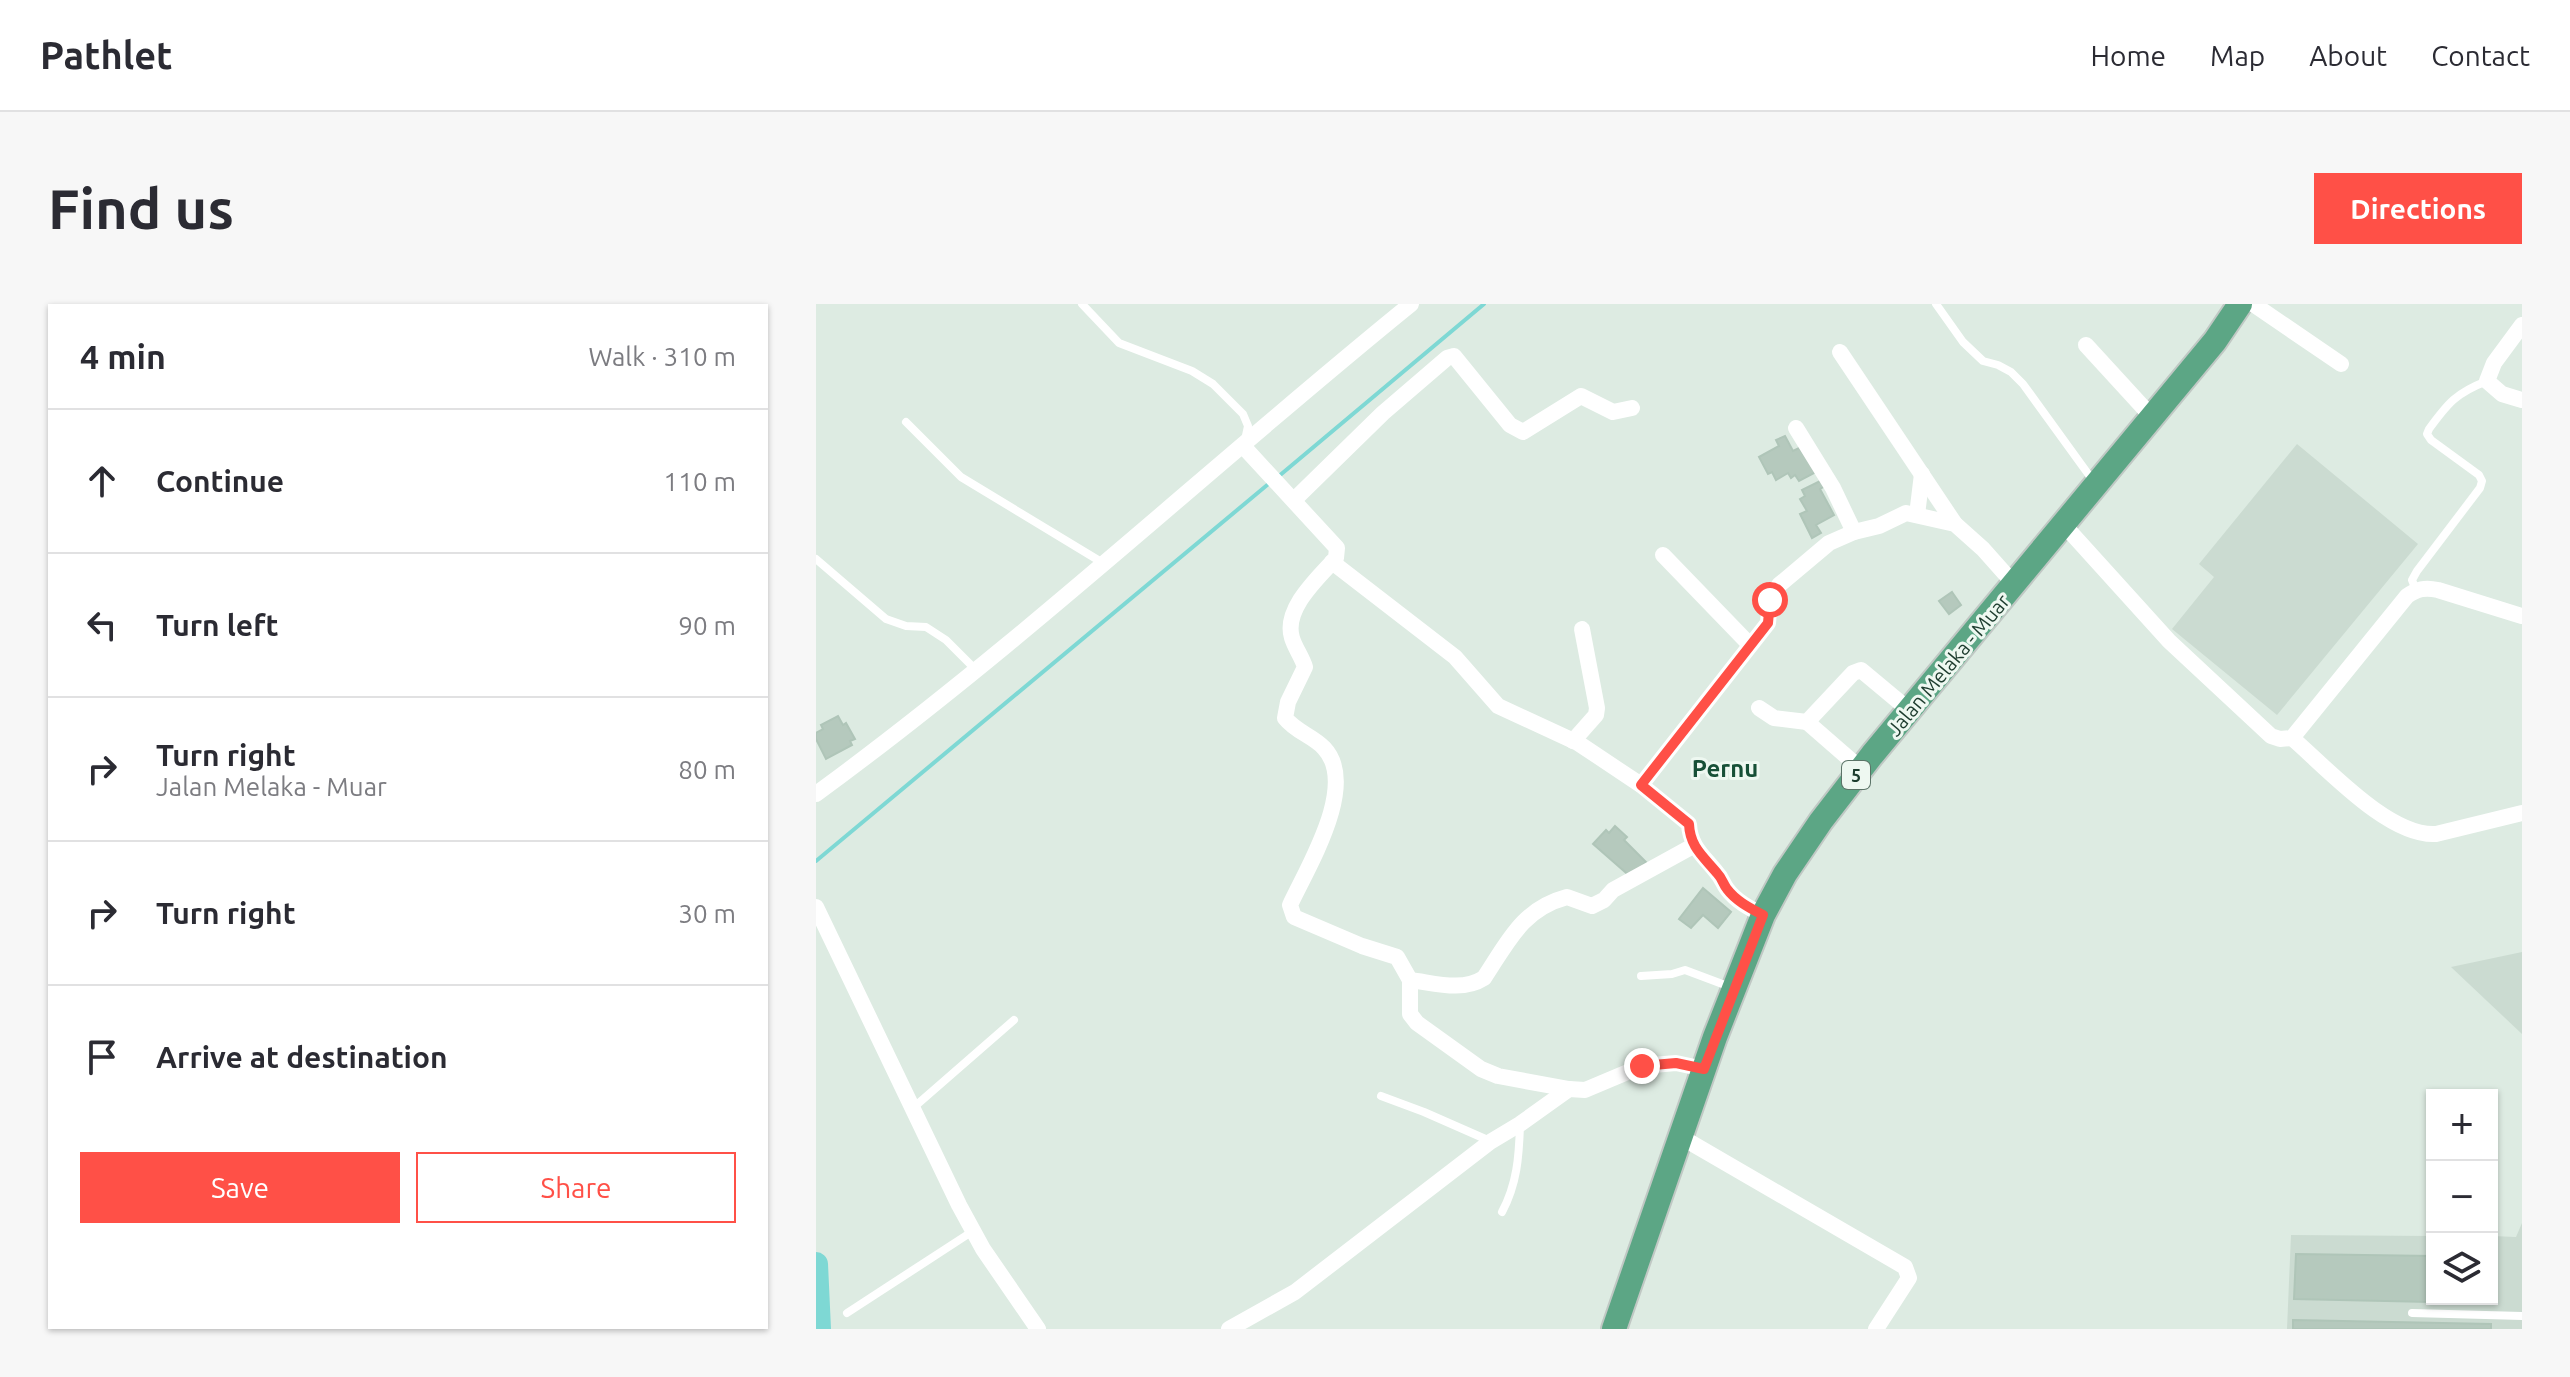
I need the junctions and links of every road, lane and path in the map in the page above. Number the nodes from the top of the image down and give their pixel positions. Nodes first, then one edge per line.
1 (1082, 304) edge
2 (1411, 304) edge
3 (1936, 304) edge
4 (2241, 305) edge
5 (2522, 325) edge
6 (2086, 345) dead end
7 (1840, 352) dead end
8 (2341, 364) dead end
9 (2487, 381) junction
10 (2522, 400) edge
11 (1632, 408) dead end
12 (2152, 417) junction
13 (906, 422) dead end
14 (1796, 428) dead end
15 (1243, 446) junction
16 (1922, 474) junction
17 (2097, 485) junction
18 (1289, 496) junction
19 (1917, 515) junction
20 (1955, 524) junction
21 (2064, 525) junction
22 (1854, 532) junction
23 (1663, 555) dead end
24 (816, 559) edge
25 (1332, 562) junction
26 (1103, 563) junction
27 (2015, 585) junction
28 (2416, 590) junction
29 (2522, 616) edge
30 (1582, 629) dead end
31 (1750, 645) junction
32 (977, 670) junction
33 (1759, 708) dead end
34 (1909, 710) junction
35 (1807, 722) junction
36 (2292, 738) junction
37 (1573, 741) junction
38 (1861, 769) junction
39 (1641, 785) junction
40 (816, 794) edge
41 (2522, 813) edge
42 (1693, 846) junction
43 (816, 907) edge
44 (1753, 910) junction
45 (1641, 976) dead end
46 (1410, 980) junction
47 (1727, 986) junction
48 (1014, 1020) dead end
49 (1704, 1069) junction
50 (1569, 1089) junction
51 (1381, 1096) dead end
52 (913, 1108) junction
53 (1520, 1124) junction
54 (1681, 1137) junction
55 (1490, 1142) junction
56 (1502, 1212) dead end
57 (973, 1231) junction
58 (847, 1313) dead end
59 (2412, 1313) dead end
60 (2522, 1316) edge
61 (1038, 1329) edge
62 (1229, 1329) edge
63 (1614, 1329) edge
64 (1876, 1329) edge

1 - 15 lane
2 - 15 street
3 - 17 lane
4 - 8 street
4 - 12 main road, Jalan Melaka - Muar / 5
5 - 9 street
6 - 12 street
7 - 16 street
9 - 10 street
9 - 28 lane
11 - 18 street
12 - 17 main road, Jalan Melaka - Muar / 5
13 - 26 lane
14 - 22 street
15 - 18 street
15 - 26 street
16 - 19 street
16 - 20 street
17 - 21 main road, Jalan Melaka - Muar / 5
18 - 25 street
19 - 20 street
19 - 22 street
20 - 27 street
21 - 27 main road, Jalan Melaka - Muar / 5
21 - 36 street
22 - 31 street
23 - 31 street
24 - 32 lane
25 - 37 street
25 - 46 street
26 - 32 street
27 - 34 main road, Jalan Melaka - Muar / 5
28 - 29 street
28 - 36 street
30 - 37 street
31 - 39 street
32 - 40 street
33 - 35 street
34 - 35 street
34 - 38 main road, Jalan Melaka - Muar / 5
35 - 38 street
36 - 41 street
37 - 39 street
38 - 44 main road, Jalan Melaka - Muar / 5
39 - 42 street
42 - 44 street
42 - 46 street
43 - 52 street
44 - 47 main road, Jalan Melaka - Muar / 5
45 - 47 lane
46 - 50 street
47 - 49 main road, Jalan Melaka - Muar / 5
48 - 52 lane
49 - 50 street
49 - 54 main road, Jalan Melaka - Muar / 5
50 - 53 street
51 - 55 lane
52 - 57 street
53 - 55 street
53 - 56 lane
54 - 63 main road, Jalan Melaka - Muar / 5
54 - 64 street
55 - 62 street
57 - 58 lane
57 - 61 street
59 - 60 lane

